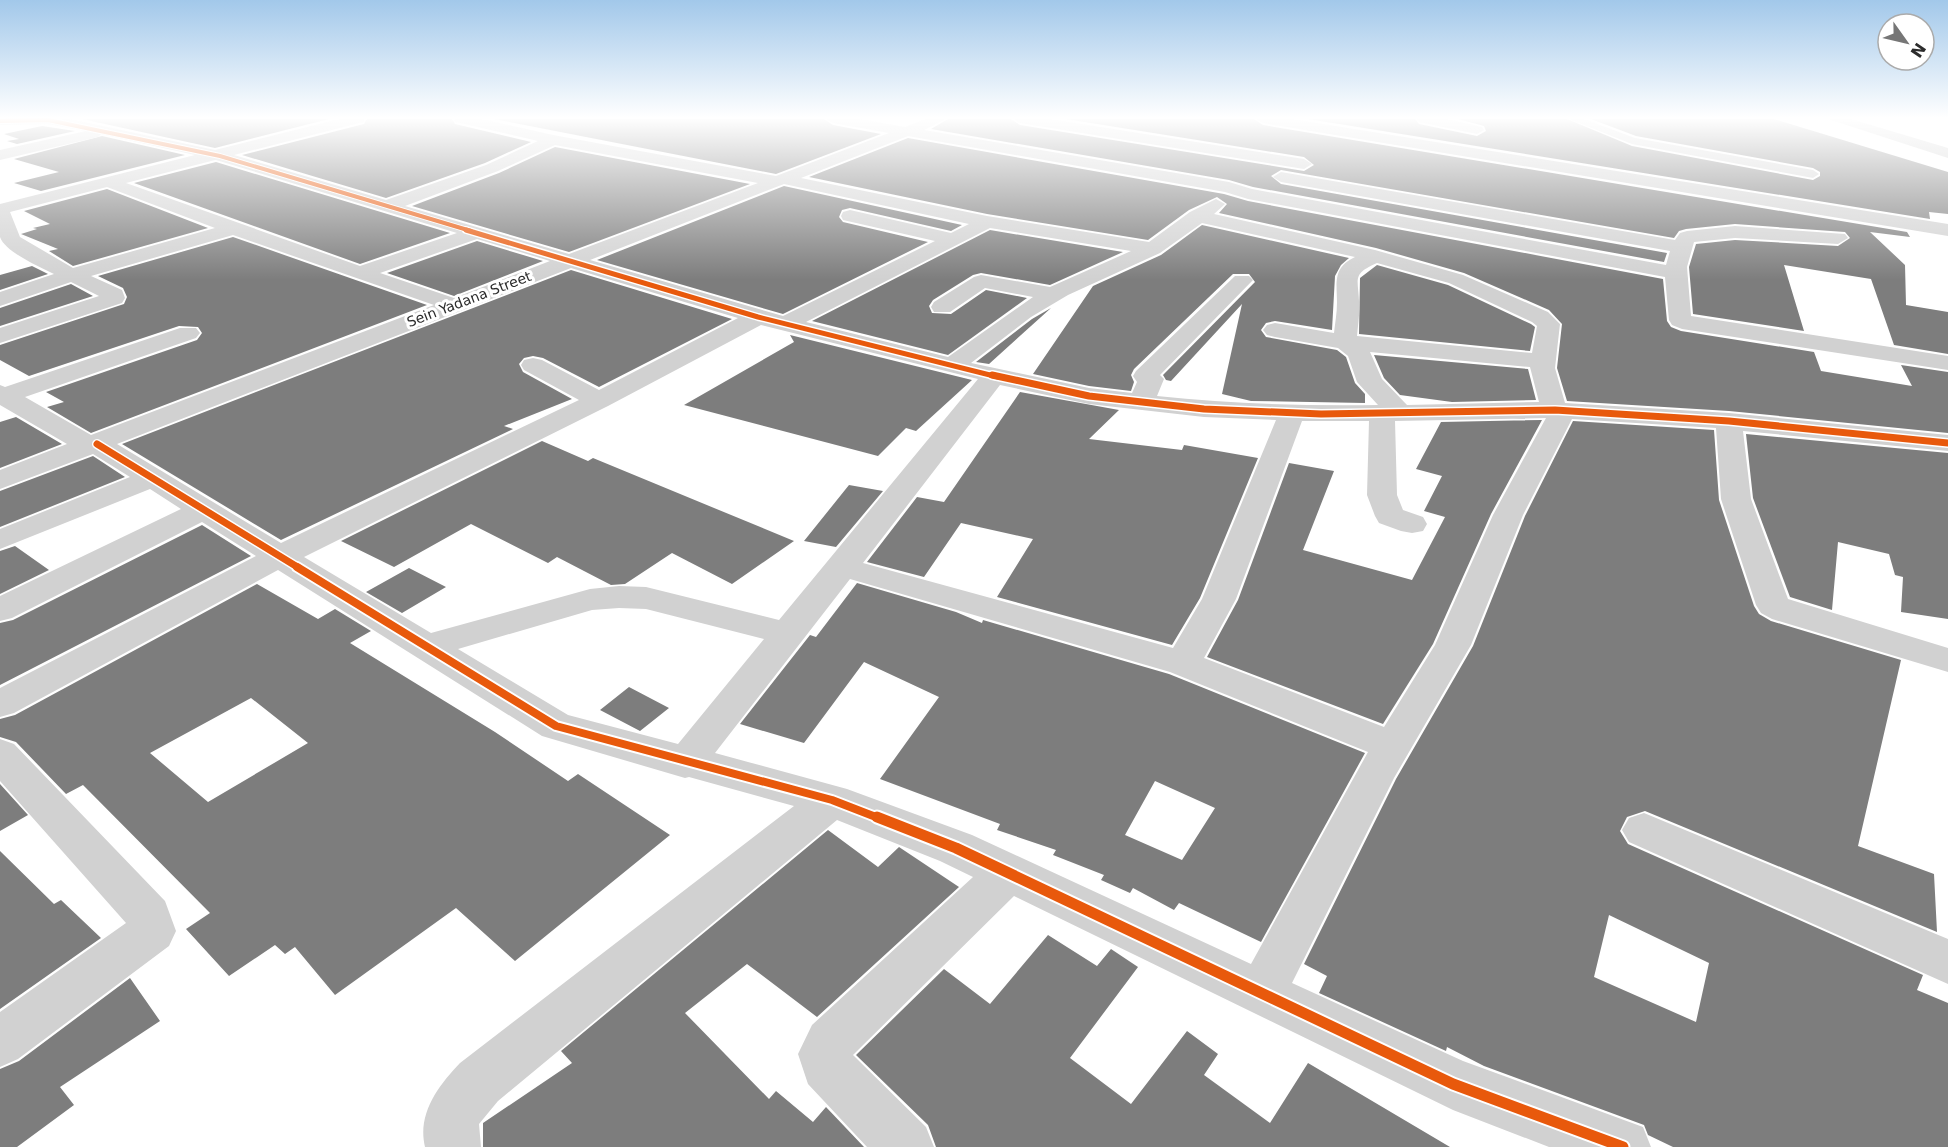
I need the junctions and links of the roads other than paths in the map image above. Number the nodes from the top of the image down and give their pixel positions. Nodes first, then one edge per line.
1 (153, 173) edge
2 (275, 173) edge
3 (479, 173) edge
4 (710, 173) edge
5 (813, 173) edge
6 (1145, 173) edge
7 (1290, 173) edge
8 (1585, 173) edge
9 (1805, 173) edge
10 (1813, 174) dead end
11 (1281, 177) junction
12 (111, 183) junction
13 (780, 187) junction
14 (1249, 193) junction
15 (387, 206) junction
16 (0, 210) edge
17 (827, 211) dead end
18 (1197, 216) junction
19 (987, 222) junction
20 (1673, 225) dead end
21 (234, 229) junction
22 (1948, 230) edge
23 (476, 234) junction
24 (1704, 235) junction
25 (1838, 238) dead end
26 (953, 239) junction
27 (1680, 247) junction
28 (1153, 249) junction
29 (1376, 256) junction
30 (567, 261) junction
31 (359, 273) junction
32 (1675, 273) junction
33 (75, 274) junction
34 (1242, 280) dead end
35 (1052, 294) junction
36 (0, 299) edge
37 (454, 305) junction
38 (942, 307) dead end
39 (772, 320) junction
40 (1275, 330) dead end
41 (188, 333) dead end
42 (0, 336) edge
43 (1345, 342) junction
44 (1542, 362) junction
45 (1948, 363) edge
46 (533, 365) dead end
47 (953, 365) junction
48 (994, 376) junction
49 (1, 396) edge
50 (599, 400) junction
51 (1142, 401) junction
52 (1293, 411) junction
53 (1559, 411) junction
54 (1391, 413) junction
55 (1729, 421) junction
56 (1948, 443) edge
57 (94, 445) junction
58 (152, 478) junction
59 (0, 480) edge
60 (202, 510) junction
61 (1412, 524) dead end
62 (0, 540) edge
63 (278, 557) junction
64 (842, 567) junction
65 (0, 610) edge
66 (788, 634) junction
67 (423, 647) junction
68 (1948, 660) edge
69 (1183, 663) junction
70 (0, 704) edge
71 (1393, 746) junction
72 (0, 754) edge
73 (685, 763) junction
74 (832, 800) junction
75 (1644, 830) dead end
76 (1009, 872) junction
77 (1948, 962) edge
78 (1261, 993) junction
79 (0, 1042) edge
80 (453, 1147) edge
81 (906, 1147) edge
82 (1623, 1147) edge

1 - 12 street
2 - 15 street
3 - 15 street
4 - 13 street
5 - 13 street, Sein Yadana Street
6 - 14 street
7 - 11 street
8 - 22 street
9 - 10 lane
11 - 14 street
11 - 27 street
12 - 16 street
12 - 21 street
13 - 19 street
13 - 30 street, Sein Yadana Street
14 - 18 street
14 - 32 street
15 - 23 street
16 - 33 street
17 - 26 street
18 - 28 street
18 - 29 street
19 - 26 street
19 - 28 street
20 - 24 street
21 - 31 street
21 - 33 street
23 - 30 street
23 - 31 street
24 - 25 street
24 - 27 street
26 - 39 street
27 - 32 street
28 - 35 street
29 - 43 street
29 - 44 street
30 - 37 street, Sein Yadana Street
30 - 39 street
31 - 37 street
32 - 45 street
33 - 36 street
33 - 42 street
34 - 51 street
35 - 38 street
35 - 47 street
37 - 57 street, Sein Yadana Street
39 - 47 street
39 - 50 street
40 - 43 street
41 - 49 street
43 - 44 street
43 - 54 street
44 - 53 street
46 - 50 street
47 - 48 street
48 - 51 street
48 - 64 street
49 - 57 street
50 - 63 street
51 - 52 street
52 - 54 street
52 - 69 street
53 - 54 street
53 - 55 street
53 - 71 street
54 - 61 street
55 - 56 street
55 - 68 street
57 - 58 street
57 - 59 street, Sein Yadana Street
58 - 60 street
58 - 62 street
60 - 63 street
60 - 65 street
63 - 67 street
63 - 70 street
64 - 66 street
64 - 69 street
66 - 67 street
66 - 73 street
67 - 73 street
69 - 71 street
71 - 78 street
72 - 79 street
73 - 74 street
74 - 76 street
74 - 80 street
75 - 77 street
76 - 78 street
76 - 81 street
78 - 82 street

